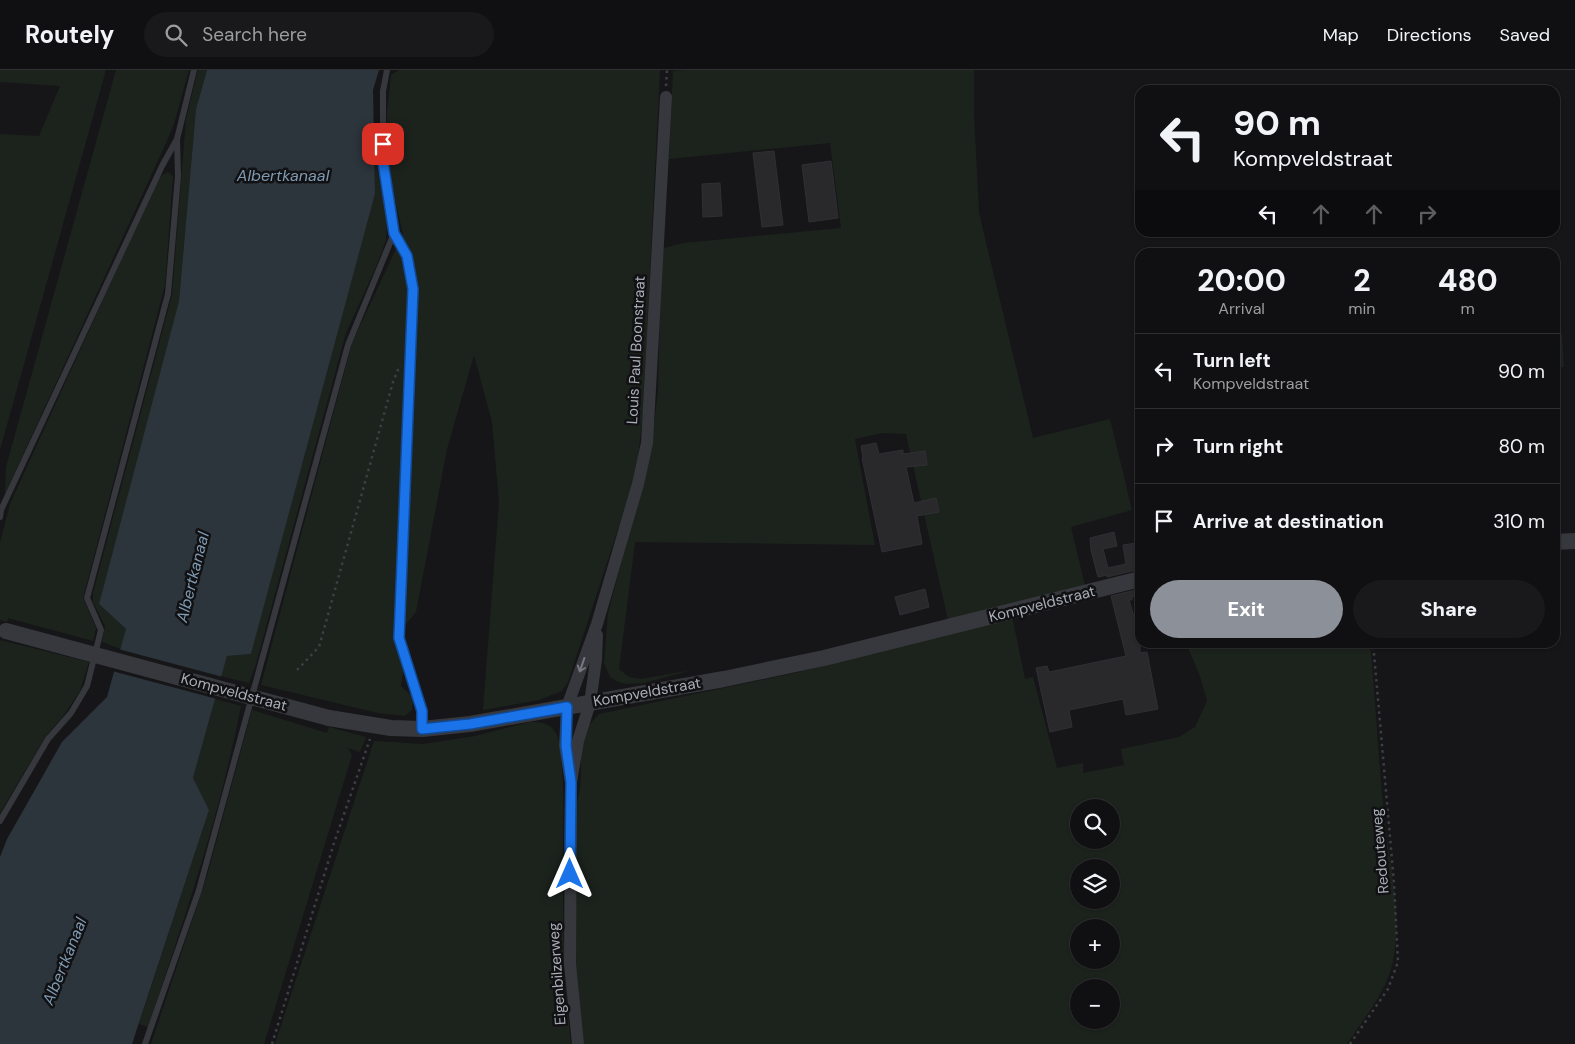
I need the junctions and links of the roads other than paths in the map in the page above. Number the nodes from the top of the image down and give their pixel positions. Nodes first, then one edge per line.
1 (194, 70) edge
2 (387, 70) edge
3 (666, 97) road end
4 (177, 139) junction
5 (394, 233) junction
6 (0, 517) edge
7 (1575, 541) edge
8 (1560, 542) edge
9 (1135, 580) edge
10 (597, 624) junction
11 (3, 631) edge
12 (590, 703) junction
13 (567, 707) junction
14 (422, 729) junction
15 (571, 782) junction
16 (0, 821) edge
17 (145, 1044) edge
18 (578, 1044) edge

1 - 4 lane
2 - 5 lane
3 - 10 street, Louis Paul Boonstraat
4 - 6 lane
4 - 16 lane
5 - 14 lane
5 - 17 lane
7 - 8 street
9 - 12 street, Kompveldstraat
10 - 12 street, Louis Paul Boonstraat
10 -> 13 street, Louis Paul Boonstraat
11 - 14 street, Kompveldstraat, bridge
12 - 13 street, Kompveldstraat
12 - 15 street, Eigenbilzerweg
13 - 14 street, Kompveldstraat
13 - 15 street, Eigenbilzerweg
15 - 18 street, Eigenbilzerweg

